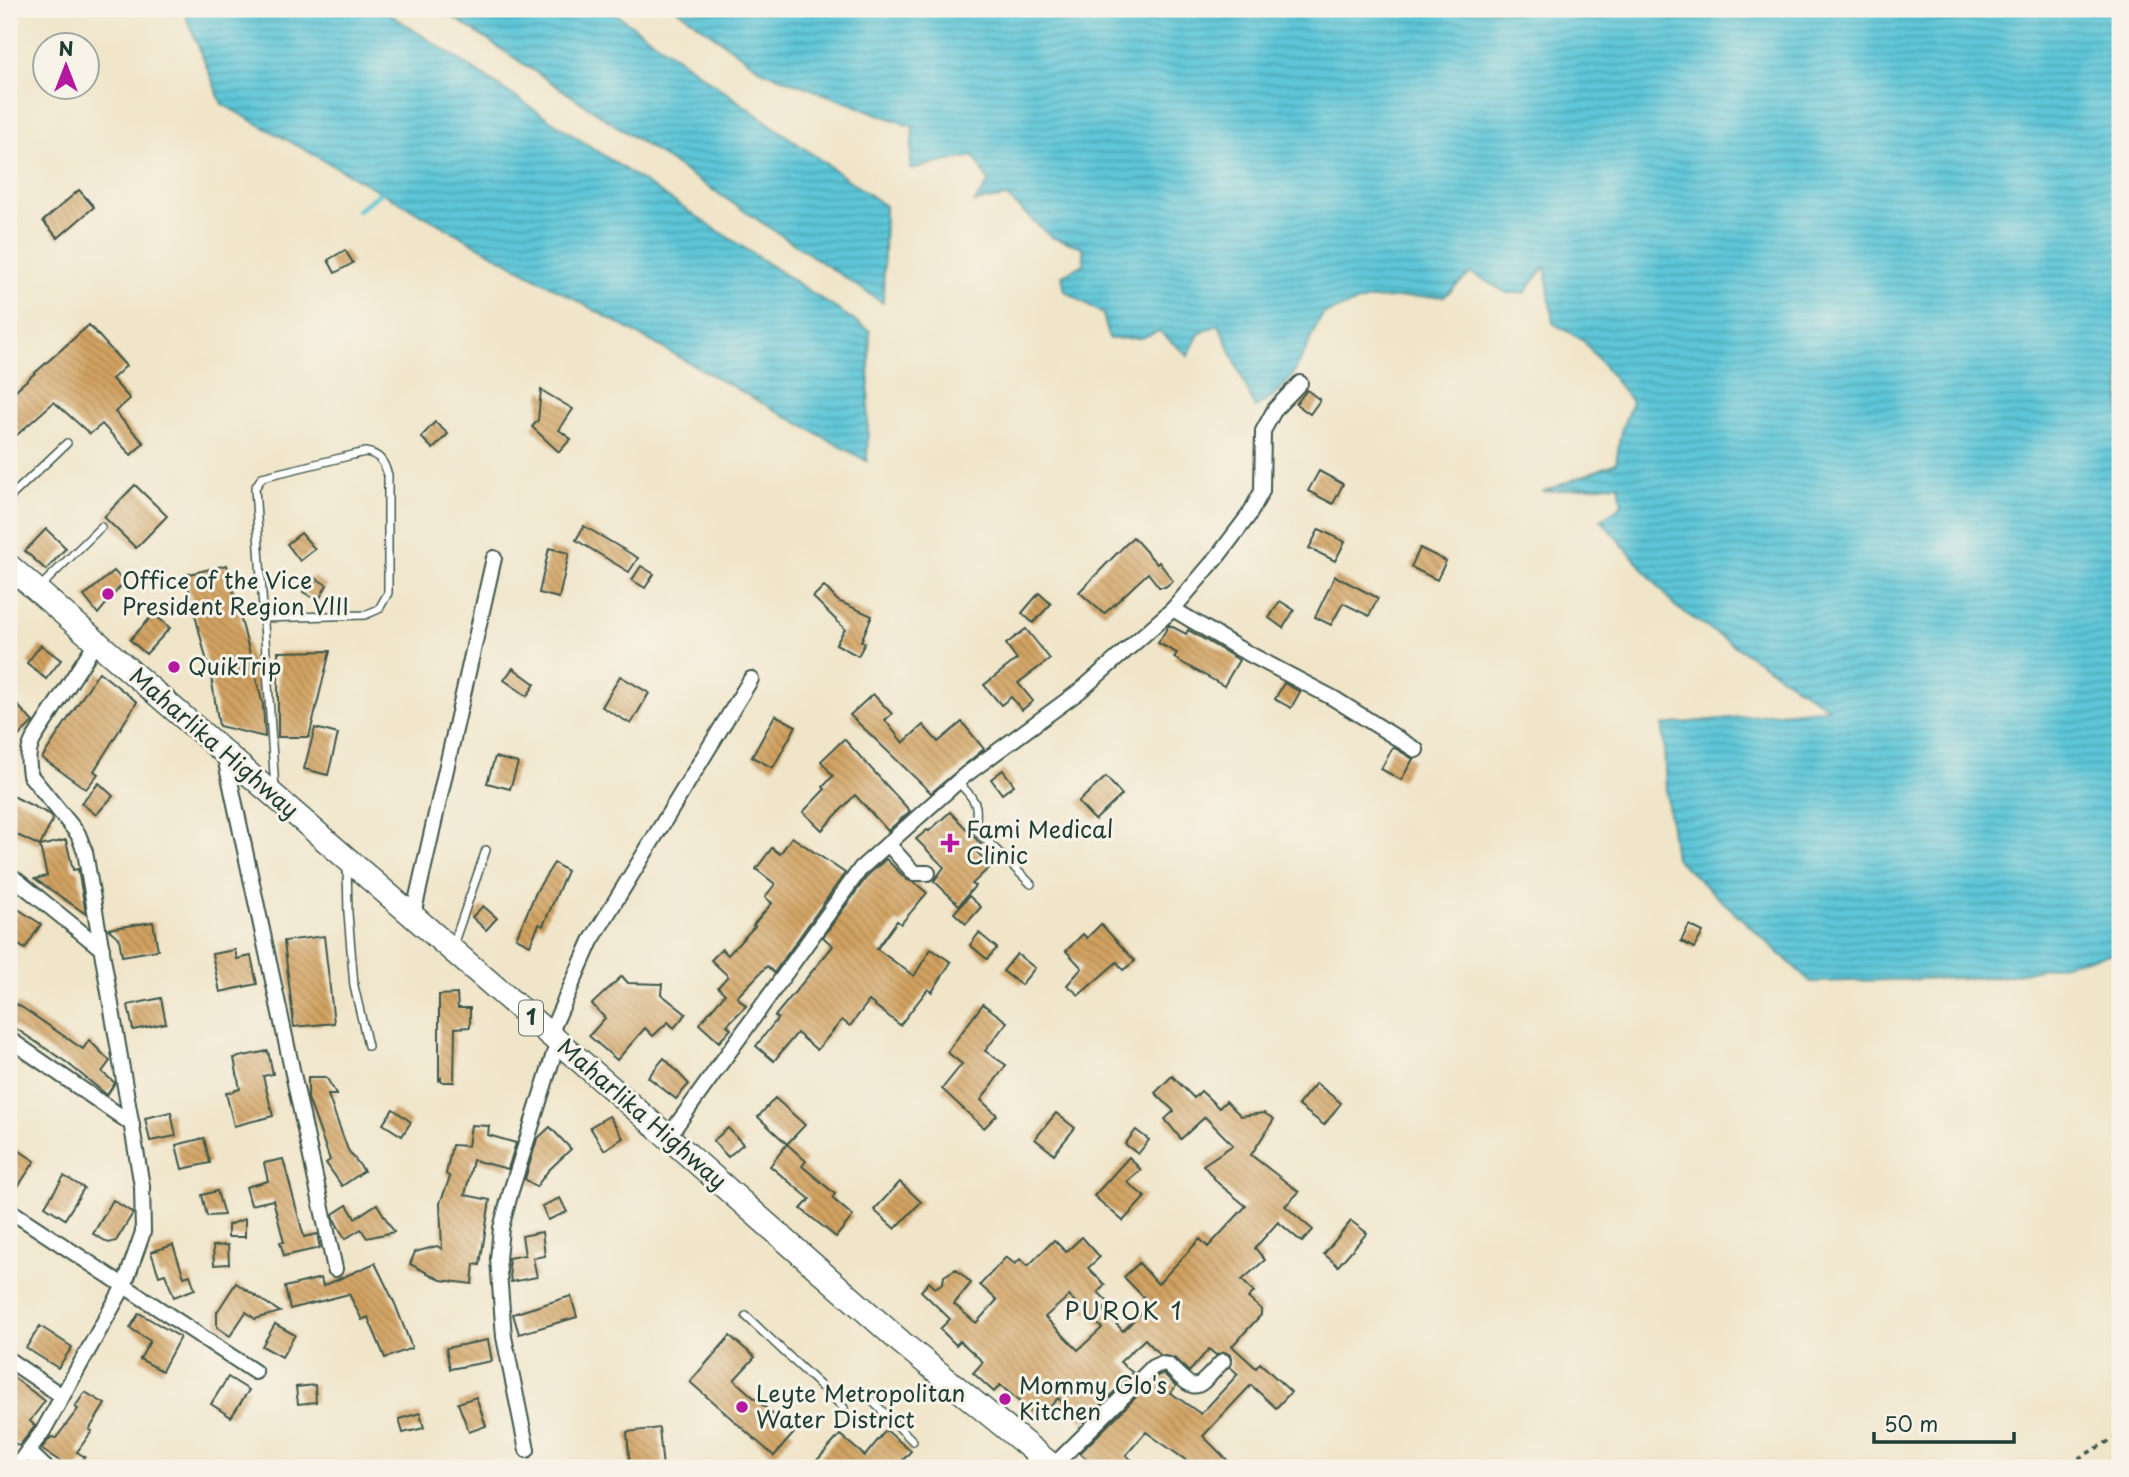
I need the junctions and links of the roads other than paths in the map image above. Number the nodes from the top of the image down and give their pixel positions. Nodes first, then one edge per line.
1 (14, 9) edge
2 (9, 14) edge
3 (1300, 383) dead end
4 (67, 443) dead end
5 (9, 498) edge
6 (101, 527) dead end
7 (494, 558) dead end
8 (9, 566) edge
9 (37, 590) junction
10 (1172, 609) junction
11 (262, 618) junction
12 (97, 641) junction
13 (751, 679) dead end
14 (1416, 750) dead end
15 (223, 751) junction
16 (958, 782) junction
17 (276, 796) junction
18 (888, 844) junction
19 (486, 850) dead end
20 (347, 858) junction
21 (928, 873) dead end
22 (9, 874) edge
23 (1031, 884) dead end
24 (413, 915) junction
25 (452, 949) junction
26 (102, 950) junction
27 (554, 1037) junction
28 (9, 1039) edge
29 (369, 1046) dead end
30 (132, 1124) junction
31 (668, 1137) junction
32 (9, 1210) edge
33 (335, 1269) dead end
34 (124, 1286) junction
35 (746, 1316) dead end
36 (9, 1360) edge
37 (1223, 1361) dead end
38 (255, 1372) dead end
39 (861, 1390) dead end
40 (62, 1396) junction
41 (844, 1408) dead end
42 (913, 1441) dead end
43 (527, 1450) dead end
44 (28, 1451) junction
45 (1054, 1467) edge
46 (15, 1468) edge
47 (46, 1468) edge

1 - 2 lane
3 - 10 street
4 - 5 lane
6 - 9 lane
7 - 24 street
8 - 9 main road, Maharlika Highway / 1
9 - 12 main road, Maharlika Highway / 1
10 - 14 street
10 - 16 street
11 - 11 lane
11 - 17 lane
12 - 15 main road, Maharlika Highway / 1
12 - 26 street
13 - 27 street
15 - 17 main road, Maharlika Highway / 1
15 - 33 street
16 - 18 street
16 - 23 lane
17 - 20 main road, Maharlika Highway / 1
18 - 21 street
18 - 31 street
19 - 25 lane
20 - 24 main road, Maharlika Highway / 1
20 - 29 lane
22 - 26 street
24 - 25 main road, Maharlika Highway / 1
25 - 27 main road, Maharlika Highway / 1
26 - 30 street
27 - 31 main road, Maharlika Highway / 1
27 - 43 street
28 - 30 street
30 - 34 street
31 - 45 main road, Maharlika Highway / 1
32 - 34 street
34 - 38 street
34 - 40 street
35 - 41 lane
36 - 40 street
37 - 45 street
39 - 42 lane
40 - 44 street
44 - 46 street
44 - 47 street

